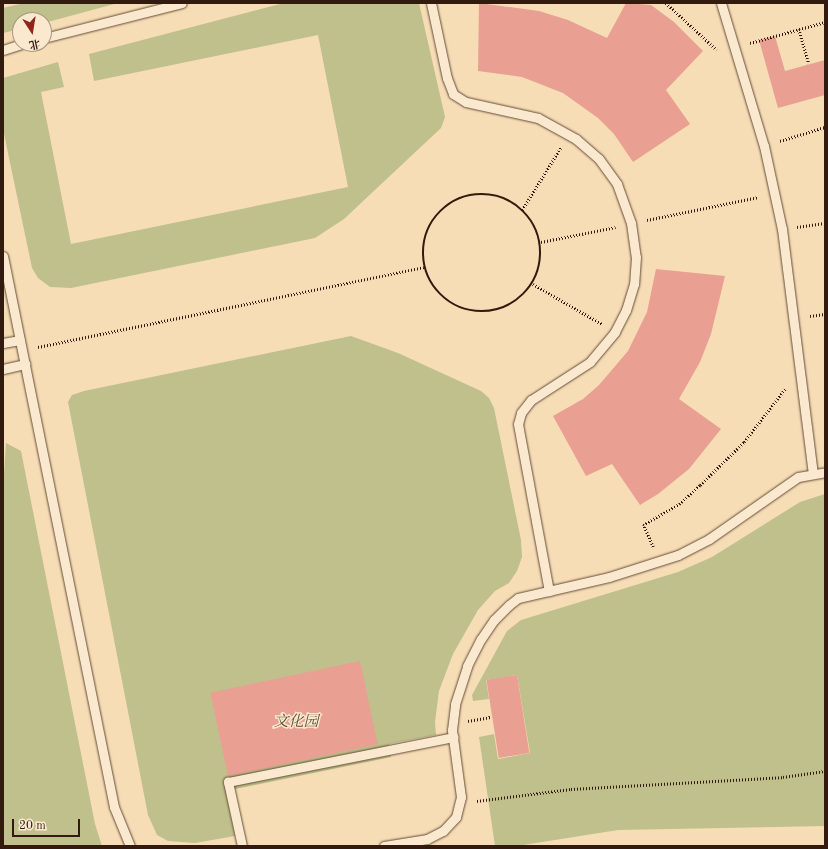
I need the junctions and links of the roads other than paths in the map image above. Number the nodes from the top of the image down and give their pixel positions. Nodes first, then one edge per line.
1 (182, 3) edge
2 (430, 3) edge
3 (721, 3) edge
4 (52, 36) edge
5 (3, 256) edge
6 (20, 340) junction
7 (3, 344) edge
8 (25, 364) junction
9 (3, 369) edge
10 (825, 472) edge
11 (813, 473) junction
12 (550, 591) junction
13 (454, 737) junction
14 (130, 846) edge
15 (242, 846) edge
16 (384, 846) edge

1 - 4 lane
2 - 12 lane
3 - 11 lane
5 - 6 lane
6 - 7 lane
6 - 8 lane
8 - 9 lane
8 - 14 lane
10 - 11 lane
11 - 12 lane
12 - 13 lane
13 - 15 lane
13 - 16 lane

